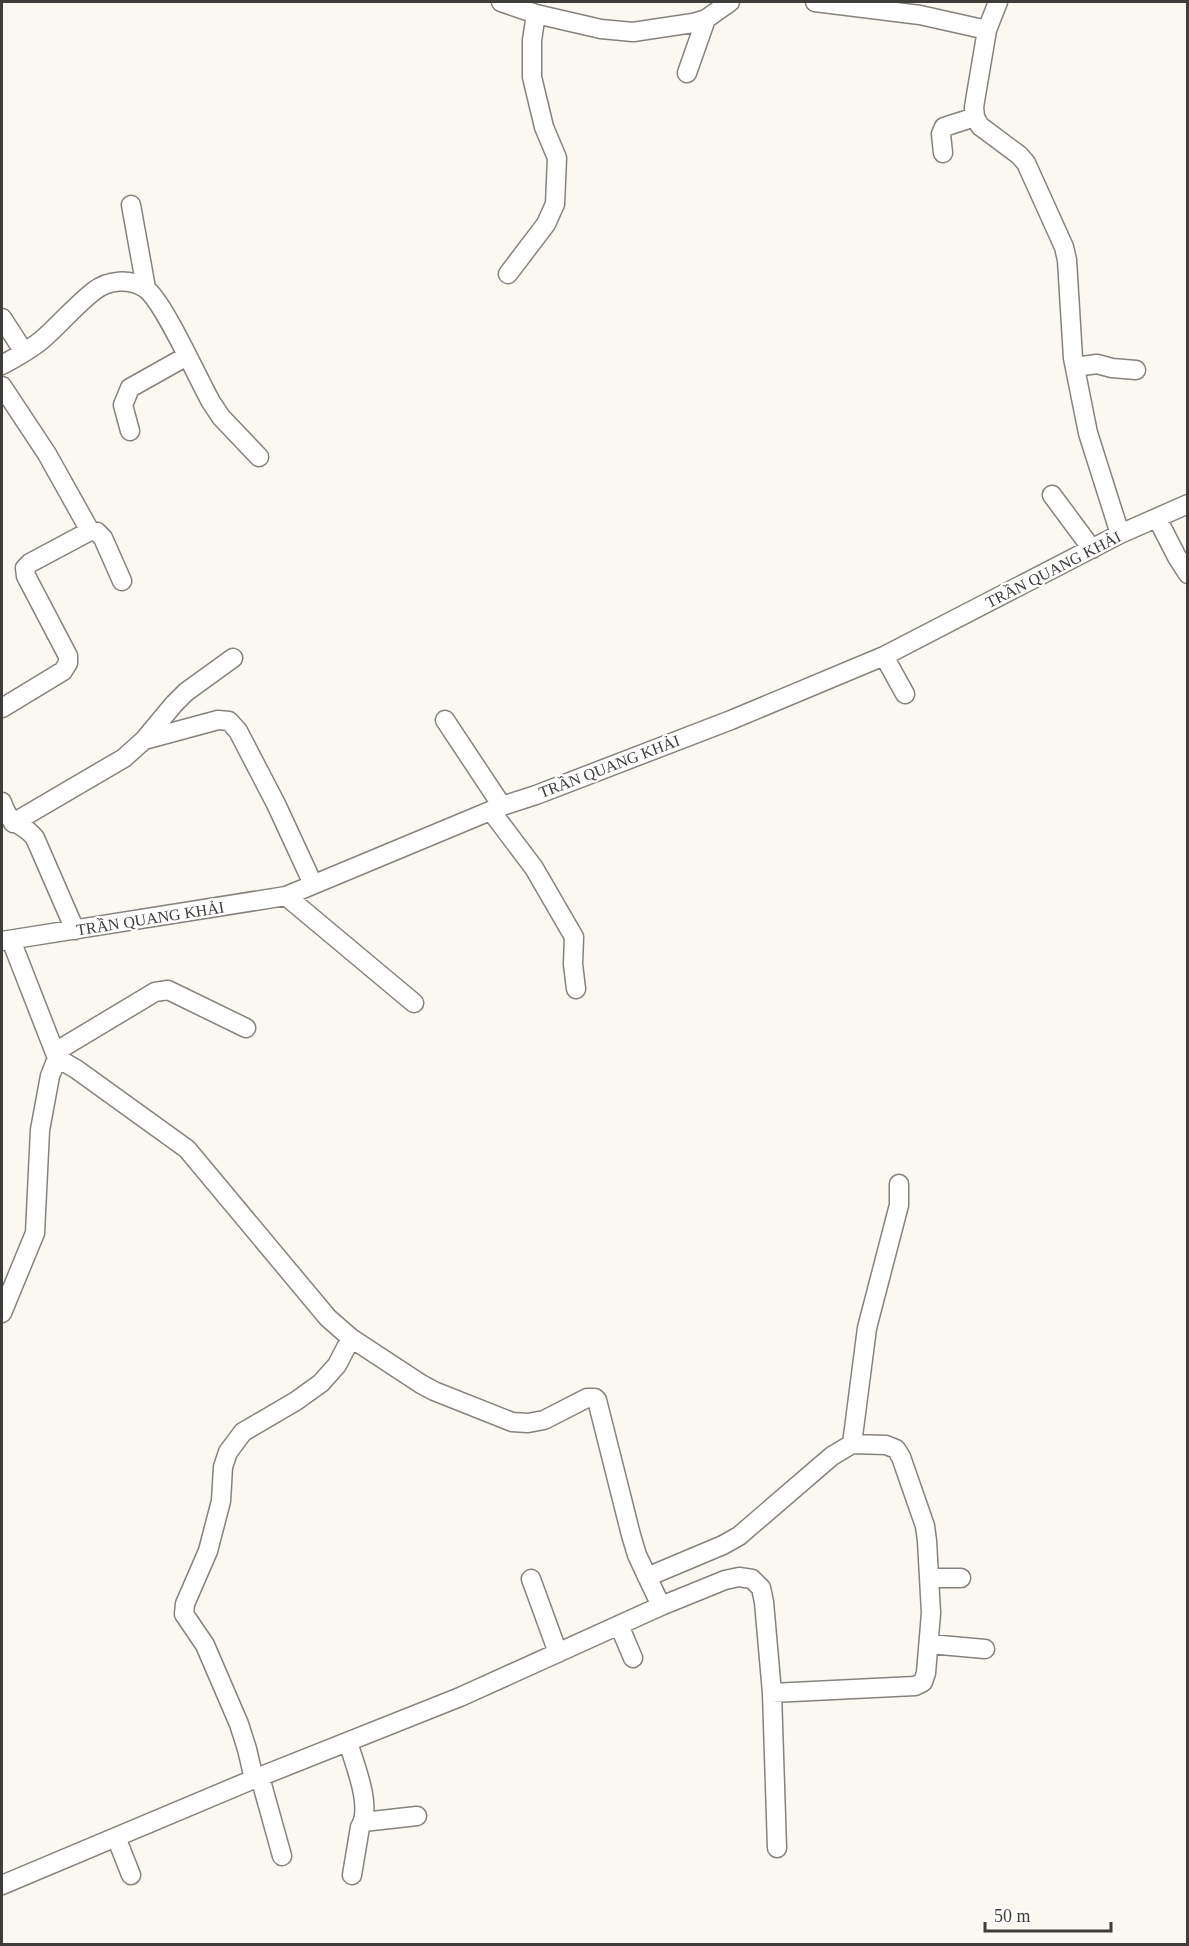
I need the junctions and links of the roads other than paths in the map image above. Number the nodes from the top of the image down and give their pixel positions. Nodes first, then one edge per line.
1 (501, 2) edge
2 (730, 2) edge
3 (815, 2) edge
4 (998, 2) edge
5 (536, 14) junction
6 (706, 19) junction
7 (987, 30) junction
8 (687, 73) dead end
9 (975, 117) junction
10 (943, 153) dead end
11 (131, 205) dead end
12 (508, 274) dead end
13 (146, 288) junction
14 (2, 318) edge
15 (24, 352) junction
16 (187, 356) junction
17 (2, 365) edge
18 (1075, 367) junction
19 (1136, 370) dead end
20 (2, 386) edge
21 (130, 431) dead end
22 (259, 456) dead end
23 (1052, 495) dead end
24 (1188, 504) edge
25 (1157, 518) junction
26 (90, 531) junction
27 (1120, 534) junction
28 (1092, 549) junction
29 (1188, 574) edge
30 (123, 581) dead end
31 (884, 656) junction
32 (233, 658) dead end
33 (905, 694) dead end
34 (2, 708) edge
35 (445, 720) dead end
36 (144, 740) junction
37 (2, 802) edge
38 (496, 808) junction
39 (13, 823) junction
40 (313, 884) junction
41 (286, 896) junction
42 (75, 930) junction
43 (6, 940) edge
44 (576, 990) dead end
45 (414, 1003) dead end
46 (246, 1028) dead end
47 (56, 1055) junction
48 (899, 1184) dead end
49 (2, 1313) edge
50 (351, 1338) junction
51 (852, 1444) junction
52 (647, 1577) junction
53 (929, 1578) junction
54 (960, 1578) dead end
55 (531, 1579) dead end
56 (661, 1606) junction
57 (619, 1625) junction
58 (929, 1644) junction
59 (985, 1649) dead end
60 (558, 1653) junction
61 (633, 1658) dead end
62 (772, 1693) junction
63 (348, 1742) junction
64 (257, 1778) junction
65 (417, 1816) dead end
66 (363, 1822) junction
67 (116, 1837) junction
68 (777, 1848) dead end
69 (282, 1856) dead end
70 (131, 1875) dead end
71 (352, 1875) dead end
72 (2, 1885) edge

1 - 5 street
2 - 6 street
3 - 7 street
4 - 7 street
5 - 6 street
5 - 12 street
6 - 8 street
7 - 9 street
9 - 10 street
9 - 18 street
11 - 13 street
13 - 15 street
13 - 16 street
14 - 15 street
15 - 17 street
16 - 21 street
16 - 22 street
18 - 19 street
18 - 27 street
20 - 26 street
23 - 28 street
24 - 25 street, TRẦN QUANG KHẢI
25 - 27 street, TRẦN QUANG KHẢI
25 - 29 street
26 - 30 street
26 - 34 street
27 - 28 street, TRẦN QUANG KHẢI
28 - 31 street, TRẦN QUANG KHẢI
31 - 33 street
31 - 38 street, TRẦN QUANG KHẢI
32 - 36 street
35 - 38 street
36 - 39 street
36 - 40 street
37 - 39 street
38 - 40 street, TRẦN QUANG KHẢI
38 - 44 street
39 - 42 street
40 - 41 street, TRẦN QUANG KHẢI
41 - 42 street, TRẦN QUANG KHẢI
41 - 45 street
42 - 43 street, TRẦN QUANG KHẢI
43 - 47 street
46 - 47 street
47 - 49 street
47 - 50 street
48 - 51 street
50 - 52 street
50 - 64 street
51 - 52 street
51 - 53 street
52 - 56 street
53 - 54 street
53 - 58 street
55 - 60 street
56 - 57 street
56 - 62 street
57 - 60 street
57 - 61 street
58 - 59 street
58 - 62 street
60 - 63 street
62 - 68 street
63 - 64 street
63 - 66 street
64 - 67 street
64 - 69 street
65 - 66 street
66 - 71 street
67 - 70 street
67 - 72 street

